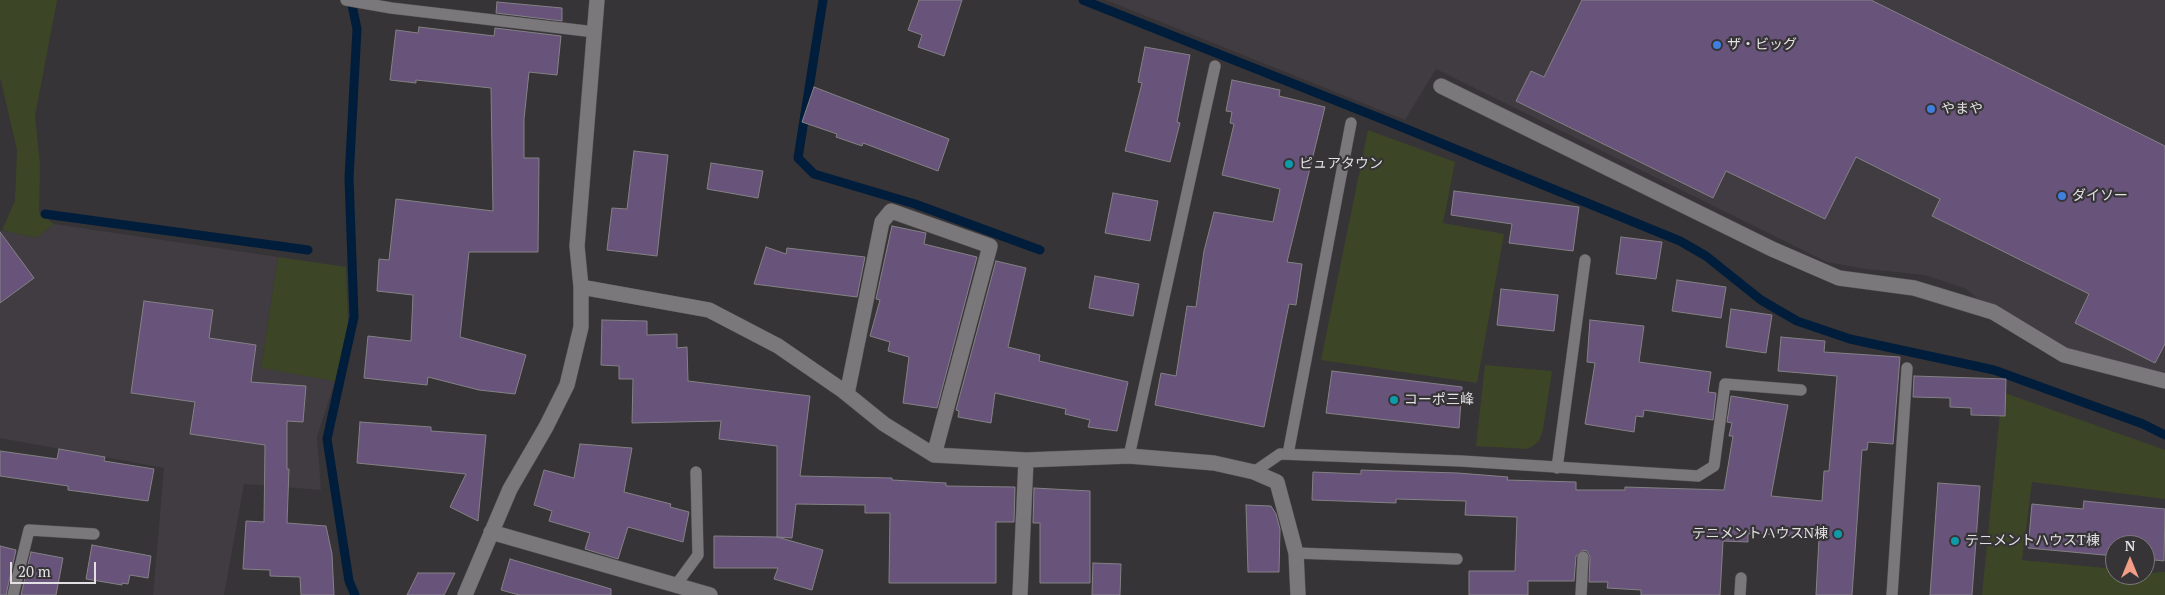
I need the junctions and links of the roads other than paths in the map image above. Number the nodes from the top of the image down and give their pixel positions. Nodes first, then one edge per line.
1 (346, 0) edge
2 (597, 0) edge
3 (595, 32) junction
4 (1215, 66) dead end
5 (1441, 86) dead end
6 (1351, 123) dead end
7 (1585, 260) dead end
8 (581, 287) junction
9 (1908, 368) dead end
10 (2165, 381) edge
11 (1801, 390) dead end
12 (847, 394) junction
13 (1288, 454) junction
14 (934, 455) junction
15 (1129, 456) junction
16 (1026, 460) junction
17 (1557, 468) junction
18 (696, 472) dead end
19 (1254, 472) junction
20 (491, 532) junction
21 (94, 534) dead end
22 (1296, 553) junction
23 (1583, 557) dead end
24 (1457, 559) dead end
25 (1741, 578) dead end
26 (676, 585) junction
27 (13, 595) edge
28 (465, 595) edge
29 (710, 595) edge
30 (1020, 595) edge
31 (1298, 595) edge
32 (1581, 595) edge
33 (1740, 595) edge
34 (1892, 595) edge

1 - 3 lane
2 - 3 street
3 - 8 street
4 - 15 lane
5 - 10 street
6 - 13 lane
7 - 17 lane
8 - 12 street
8 - 20 street
9 - 34 lane
11 - 17 lane
12 - 14 street
12 - 14 street
13 - 17 lane
13 - 19 lane
14 - 16 street
15 - 16 street
15 - 19 street
16 - 30 street
18 - 26 lane
19 - 22 street
20 - 26 street
20 - 28 street
21 - 27 lane
22 - 24 lane
22 - 31 street
23 - 32 lane
25 - 33 lane
26 - 29 street

